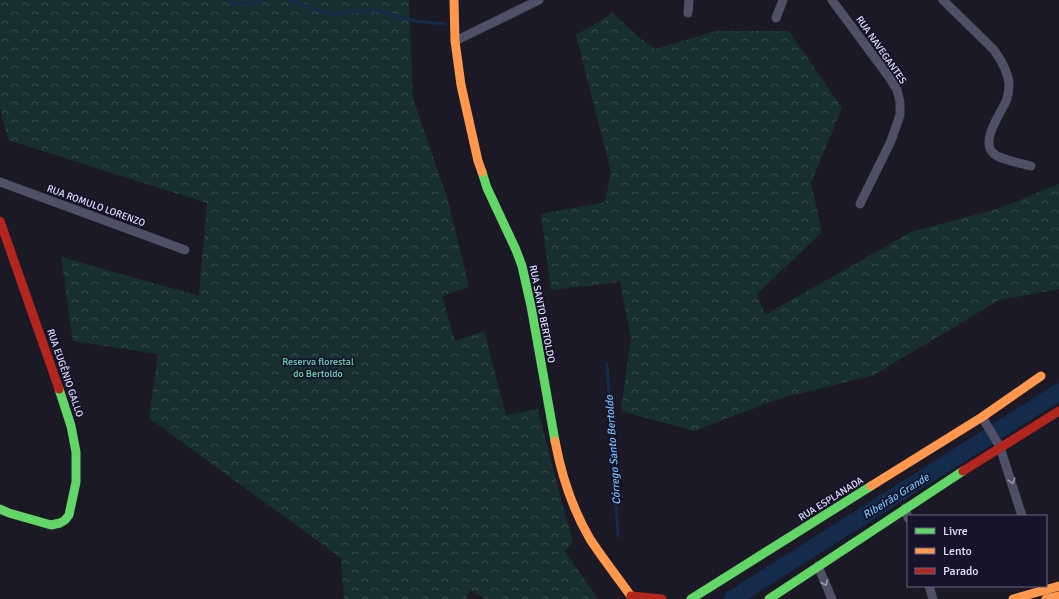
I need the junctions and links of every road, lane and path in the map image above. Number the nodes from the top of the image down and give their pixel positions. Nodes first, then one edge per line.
1 (454, 0) edge
2 (539, 0) edge
3 (689, 0) edge
4 (783, 0) edge
5 (832, 0) edge
6 (944, 0) edge
7 (688, 13) dead end
8 (776, 18) dead end
9 (455, 41) junction
10 (1031, 166) dead end
11 (0, 182) edge
12 (860, 204) dead end
13 (0, 221) edge
14 (185, 250) dead end
15 (1041, 376) dead end
16 (1059, 411) edge
17 (984, 421) junction
18 (998, 444) junction
19 (905, 508) junction
20 (3, 513) edge
21 (907, 515) edge
22 (1022, 515) edge
23 (818, 566) junction
24 (1059, 586) edge
25 (929, 587) edge
26 (1046, 593) edge
27 (1059, 596) edge
28 (632, 598) edge
29 (662, 599) edge
30 (691, 599) edge
31 (768, 599) edge
32 (832, 599) edge
33 (933, 599) edge
34 (1013, 599) edge

1 - 9 street, RUA SANTO BERTOLDO
2 - 9 street
3 - 7 street
4 - 8 street
5 - 12 street, RUA NAVEGANTES
6 - 10 street
9 - 28 street, RUA SANTO BERTOLDO
11 - 14 street, RUA ROMULO LORENZO
13 - 20 street, RUA EUGÊNIO GALLO
15 - 17 street, RUA ESPLANADA
16 - 18 street
17 - 18 street
17 - 30 street, RUA ESPLANADA
18 - 19 street
18 -> 22 street
19 - 21 street
19 - 23 street
23 - 31 street
23 -> 32 street
24 - 26 street
25 - 33 street
26 - 27 street
26 - 34 street
28 - 29 street

